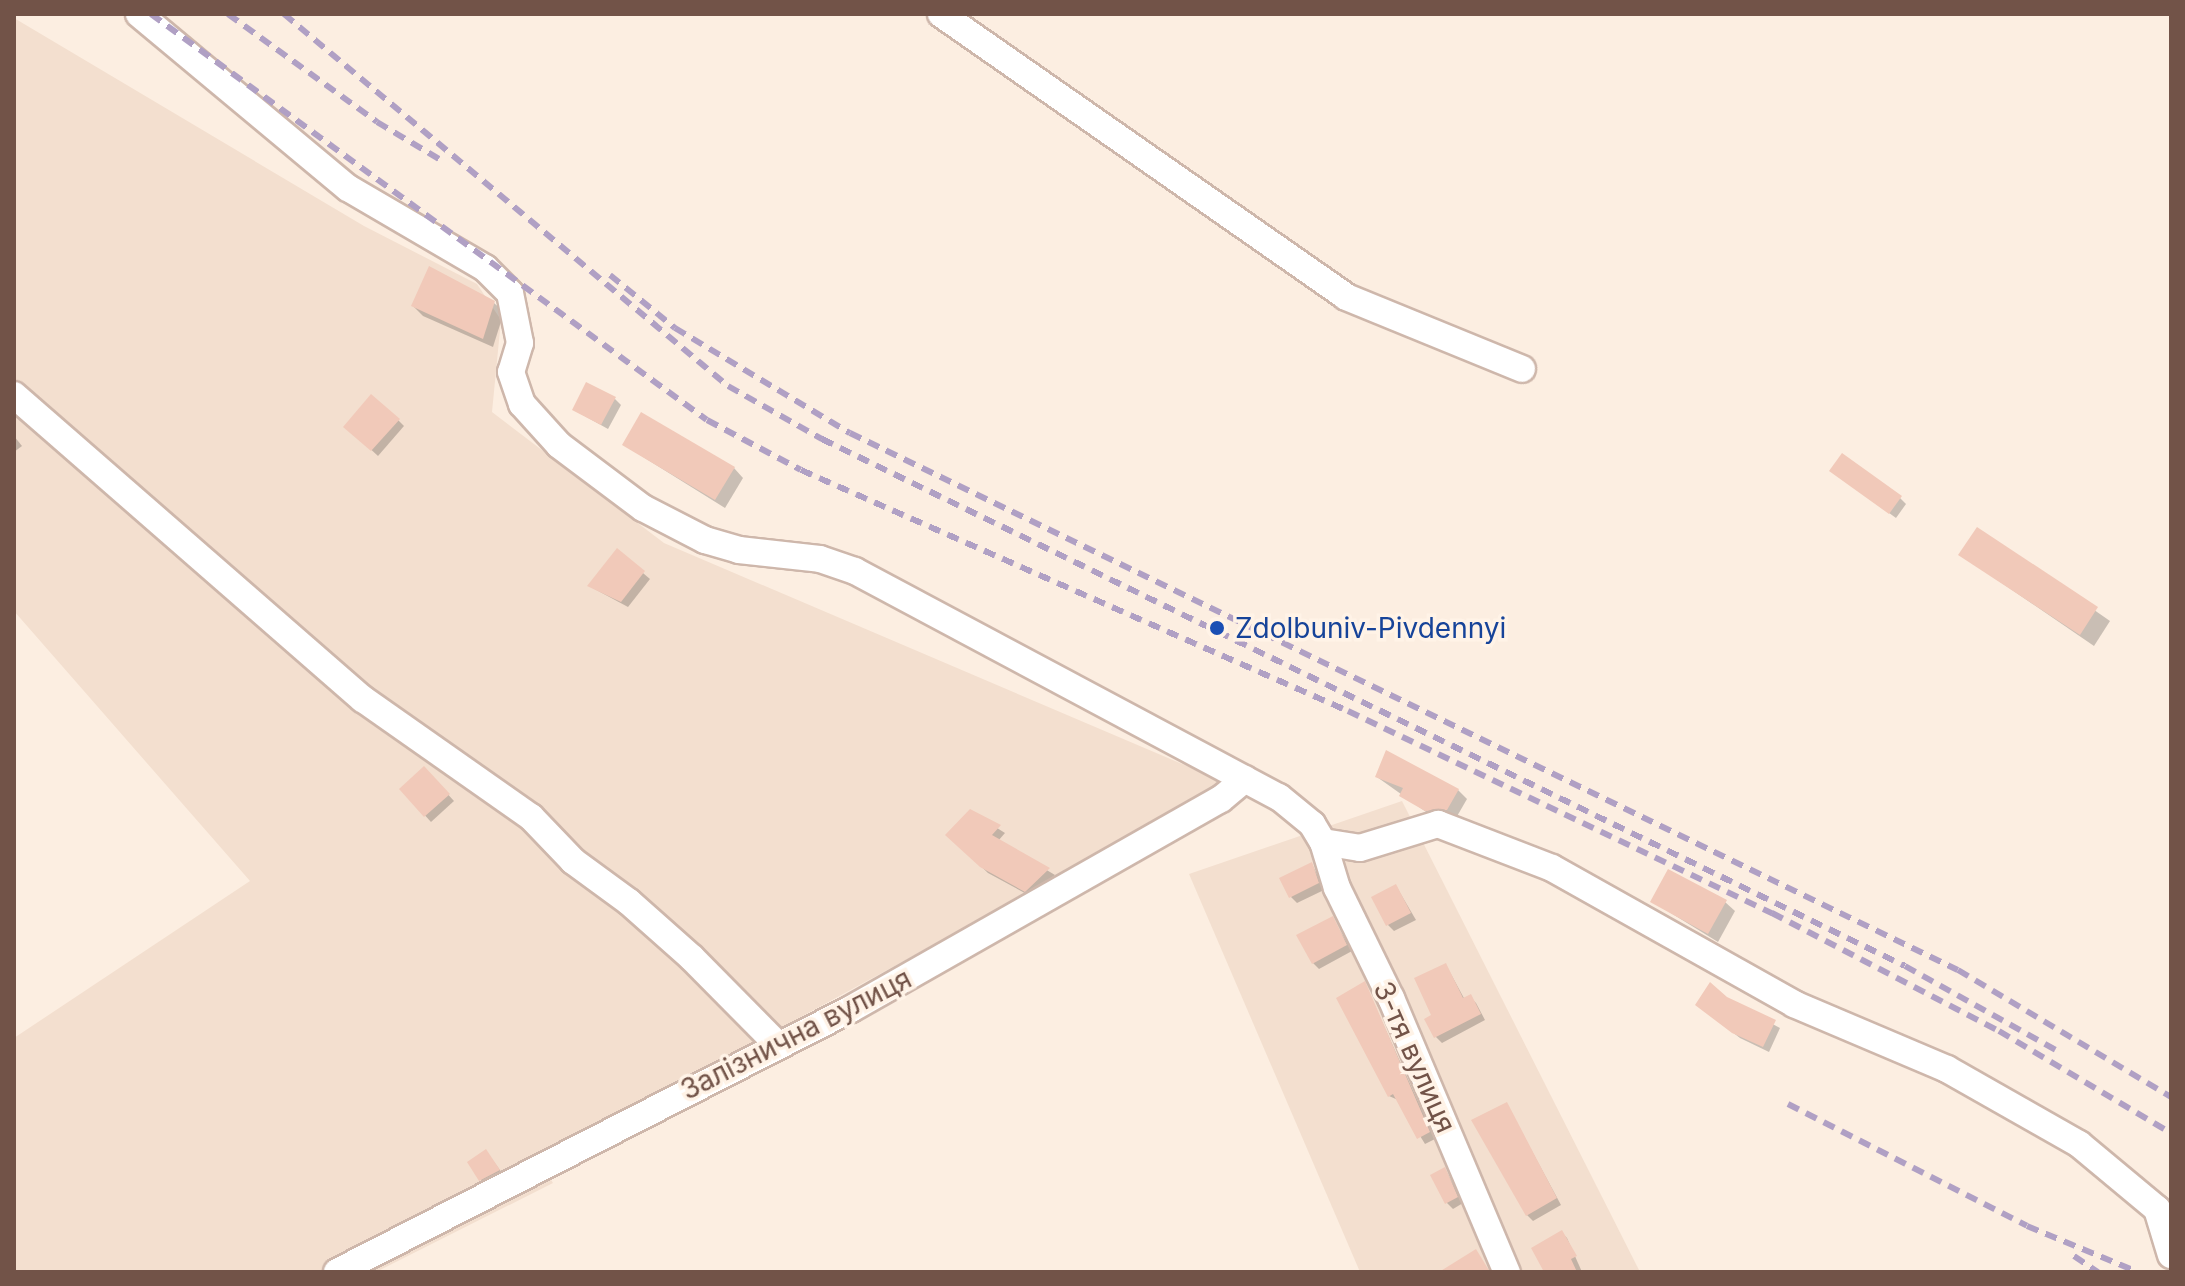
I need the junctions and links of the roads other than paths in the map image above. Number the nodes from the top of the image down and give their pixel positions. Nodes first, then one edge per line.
1 (139, 14) edge
2 (941, 14) edge
3 (1522, 369) dead end
4 (14, 395) edge
5 (1245, 779) junction
6 (1323, 842) junction
7 (776, 1043) junction
8 (2171, 1255) edge
9 (337, 1272) edge
10 (1507, 1272) edge

1 - 5 street
2 - 3 street
4 - 7 street
5 - 6 street
5 - 7 street, Залізнична вулиця
6 - 8 street
6 - 10 street, 3-тя вулиця
7 - 9 street, Залізнична вулиця

